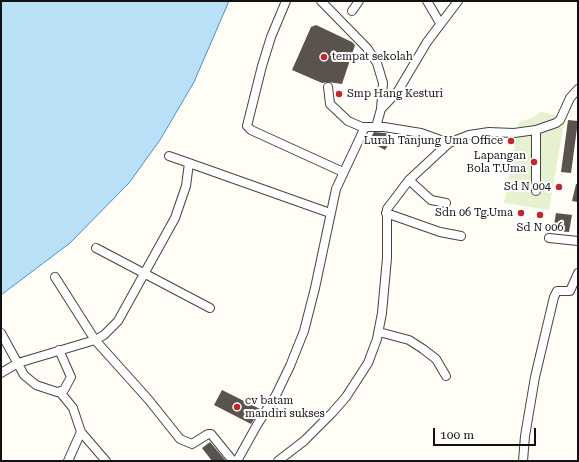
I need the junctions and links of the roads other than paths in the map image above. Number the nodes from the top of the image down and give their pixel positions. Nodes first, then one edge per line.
1 (286, 1) edge
2 (321, 1) edge
3 (359, 1) edge
4 (427, 1) edge
5 (458, 1) edge
6 (352, 11) dead end
7 (440, 23) junction
8 (328, 87) dead end
9 (578, 89) edge
10 (381, 109) junction
11 (365, 127) junction
12 (376, 127) junction
13 (536, 130) junction
14 (449, 143) junction
15 (169, 156) dead end
16 (189, 163) junction
17 (343, 172) junction
18 (410, 180) junction
19 (536, 191) dead end
20 (446, 203) dead end
21 (330, 213) junction
22 (386, 213) junction
23 (461, 236) dead end
24 (549, 238) dead end
25 (578, 241) edge
26 (96, 248) dead end
27 (145, 273) junction
28 (578, 273) edge
29 (55, 277) dead end
30 (210, 308) dead end
31 (379, 332) junction
32 (1, 333) edge
33 (95, 340) junction
34 (59, 350) junction
35 (18, 363) junction
36 (1, 373) edge
37 (446, 376) dead end
38 (60, 392) junction
39 (81, 432) junction
40 (68, 461) edge
41 (106, 461) edge
42 (233, 461) edge
43 (237, 461) edge
44 (278, 461) edge
45 (524, 461) edge

1 - 17 street
2 - 10 street
3 - 6 street
4 - 7 street
5 - 7 street
7 - 10 street
8 - 11 street
9 - 13 street
10 - 12 street
11 - 12 street
11 - 17 street
12 - 14 street
13 - 14 street
13 - 19 street
14 - 18 street
15 - 16 street
16 - 21 street
16 - 27 street
17 - 21 street
18 - 20 street
18 - 22 street
21 - 43 street
22 - 23 street
22 - 31 street
24 - 25 street
26 - 27 street
27 - 30 street
27 - 33 street
28 - 45 street
29 - 33 street
31 - 37 street
31 - 44 street
32 - 35 street
33 - 34 street
33 - 42 street
34 - 35 street
34 - 38 street
35 - 36 street
35 - 38 street
38 - 39 street
39 - 40 street
39 - 41 street

